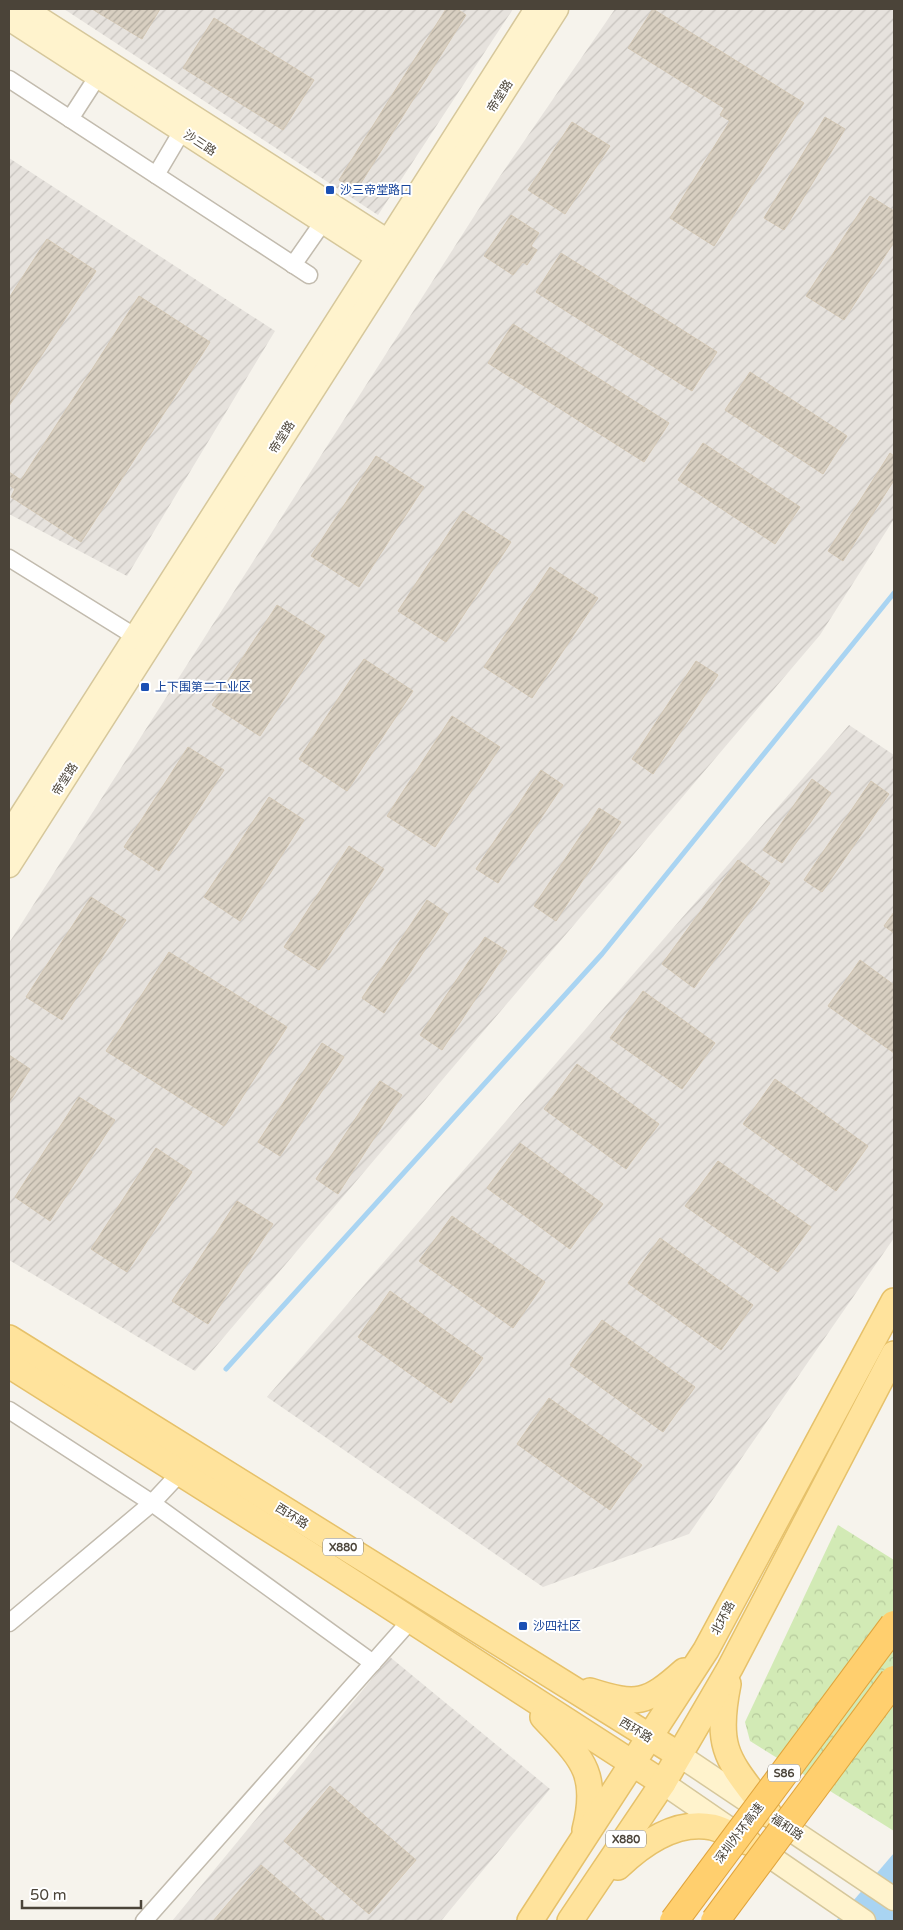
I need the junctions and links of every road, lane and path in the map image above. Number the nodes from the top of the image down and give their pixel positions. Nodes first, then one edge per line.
1 (25, 9) edge
2 (536, 9) edge
3 (557, 9) edge
4 (9, 19) edge
5 (102, 69) junction
6 (9, 79) edge
7 (70, 119) junction
8 (182, 131) junction
9 (156, 175) junction
10 (323, 222) junction
11 (389, 253) junction
12 (294, 265) junction
13 (309, 275) dead end
14 (9, 558) edge
15 (142, 641) junction
16 (9, 834) edge
17 (9, 866) edge
18 (894, 1301) edge
19 (9, 1338) edge
20 (894, 1354) edge
21 (9, 1364) edge
22 (9, 1410) edge
23 (180, 1473) junction
24 (152, 1504) junction
25 (410, 1621) junction
26 (9, 1623) edge
27 (894, 1625) edge
28 (706, 1650) junction
29 (373, 1663) junction
30 (730, 1668) junction
31 (556, 1680) junction
32 (894, 1680) edge
33 (517, 1690) junction
34 (650, 1738) junction
35 (679, 1755) junction
36 (633, 1764) junction
37 (663, 1783) junction
38 (769, 1814) junction
39 (748, 1842) junction
40 (580, 1846) junction
41 (588, 1896) junction
42 (894, 1898) edge
43 (144, 1921) edge
44 (530, 1921) edge
45 (570, 1921) edge
46 (674, 1921) edge
47 (715, 1921) edge
48 (864, 1921) edge

1 - 5 street, 沙三路
2 - 11 street, 帝堂路
3 - 11 street, 帝堂路
4 - 5 street, 沙三路
5 - 7 street
5 - 8 street, 沙三路
5 - 11 street, 沙三路
6 - 7 street
7 - 9 street
8 - 9 street
8 - 10 street, 沙三路
9 - 12 street
10 - 11 street, 沙三路
10 - 12 street
11 - 15 street, 帝堂路
12 - 13 street
14 - 15 street
15 - 16 street, 帝堂路
15 - 17 street, 帝堂路
18 - 28 main road, 北环路
19 - 31 main road, 西环路 / X880
20 - 30 main road
21 - 23 main road, 西环路 / X880
22 - 24 street
23 - 24 street
23 - 25 main road, 西环路 / X880
24 - 26 street
24 - 29 street
25 - 29 street
25 - 33 main road, 西环路 / X880
27 - 46 highway, 深圳外环高速 / S86, bridge
28 - 31 main road
28 - 34 main road, 北环路
29 - 43 street
30 - 35 main road
30 - 38 main road
31 - 34 main road, 西环路 / X880
32 - 47 highway, S86, bridge
33 - 36 main road, 西环路 / X880
33 - 40 main road
34 - 35 main road, 西环路 / X880
34 - 36 main road, 北环路
35 - 37 main road, X880
35 - 38 street, 福和路
36 - 37 main road, 西环路
36 - 40 main road, 北环路 / X880
37 - 39 street
37 - 41 main road, X880
38 - 42 street, 福和路
39 - 41 main road
39 - 48 street
40 - 44 main road, 北环路 / X880
41 - 45 main road, X880

